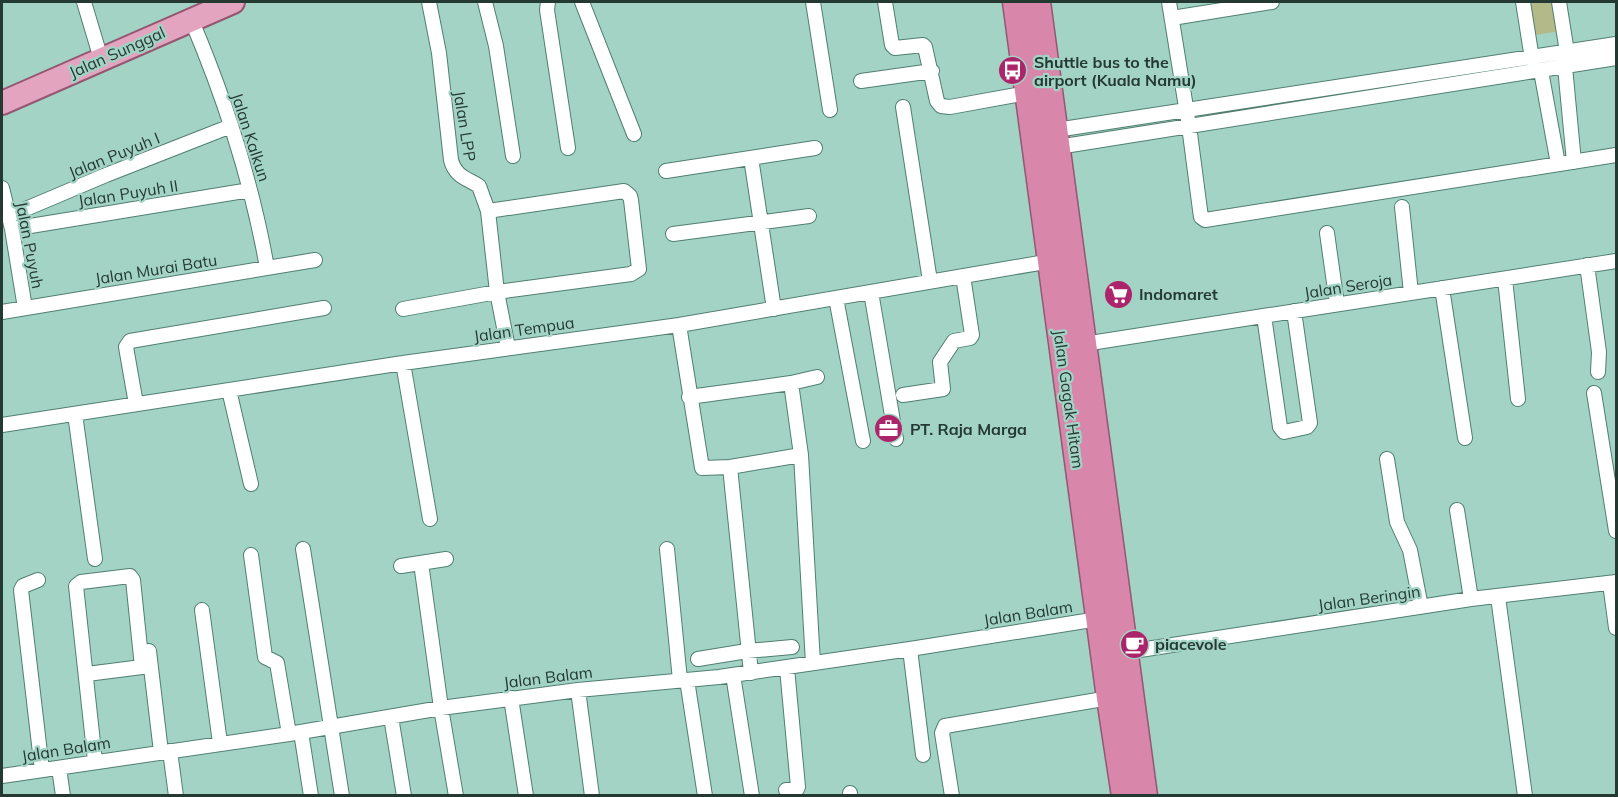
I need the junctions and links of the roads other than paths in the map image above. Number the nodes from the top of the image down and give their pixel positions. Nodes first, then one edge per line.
1 (84, 2) edge
2 (233, 2) edge
3 (429, 2) edge
4 (485, 2) edge
5 (548, 2) edge
6 (582, 2) edge
7 (813, 2) edge
8 (885, 2) edge
9 (1015, 2) edge
10 (1038, 2) edge
11 (1168, 2) edge
12 (1272, 2) edge
13 (1522, 2) edge
14 (1558, 2) edge
15 (194, 12) edge
16 (1172, 18) junction
17 (1617, 44) edge
18 (1567, 52) junction
19 (1532, 58) junction
20 (1617, 58) edge
21 (101, 59) junction
22 (1565, 67) junction
23 (932, 71) junction
24 (1540, 71) junction
25 (861, 81) dead end
26 (1027, 93) junction
27 (1344, 94) junction
28 (2, 103) edge
29 (903, 107) dead end
30 (830, 110) dead end
31 (1186, 111) junction
32 (231, 126) junction
33 (1080, 126) junction
34 (1189, 126) junction
35 (634, 134) dead end
36 (1057, 138) junction
37 (1082, 144) junction
38 (568, 148) dead end
39 (816, 148) dead end
40 (1617, 155) edge
41 (513, 156) dead end
42 (751, 158) junction
43 (1574, 162) junction
44 (1558, 164) junction
45 (666, 171) dead end
46 (2, 188) edge
47 (250, 190) junction
48 (1402, 207) dead end
49 (488, 211) junction
50 (809, 216) dead end
51 (10, 223) junction
52 (763, 223) junction
53 (1327, 233) dead end
54 (673, 234) dead end
55 (8, 250) edge
56 (315, 260) dead end
57 (1051, 261) junction
58 (1617, 261) edge
59 (1587, 266) junction
60 (267, 268) junction
61 (963, 276) junction
62 (1505, 279) junction
63 (930, 281) junction
64 (1442, 288) junction
65 (497, 292) junction
66 (871, 292) junction
67 (1412, 292) junction
68 (836, 298) junction
69 (1337, 304) junction
70 (25, 308) junction
71 (324, 308) dead end
72 (403, 309) dead end
73 (774, 309) junction
74 (1294, 311) junction
75 (2, 312) edge
76 (1264, 316) junction
77 (680, 325) junction
78 (1084, 344) junction
79 (508, 348) junction
80 (403, 363) junction
81 (1598, 372) dead end
82 (817, 377) dead end
83 (791, 383) junction
84 (229, 390) junction
85 (1594, 393) dead end
86 (903, 395) dead end
87 (690, 397) junction
88 (1518, 399) dead end
89 (136, 404) junction
90 (75, 414) junction
91 (2, 425) edge
92 (1465, 438) dead end
93 (896, 439) dead end
94 (863, 441) dead end
95 (801, 455) junction
96 (1387, 459) dead end
97 (730, 467) junction
98 (1091, 480) junction
99 (251, 484) dead end
100 (1457, 510) dead end
101 (430, 519) dead end
102 (1617, 531) edge
103 (303, 549) dead end
104 (666, 549) dead end
105 (251, 555) dead end
106 (95, 559) dead end
107 (446, 559) dead end
108 (422, 563) junction
109 (401, 567) dead end
110 (38, 580) dead end
111 (1613, 583) edge
112 (140, 584) dead end
113 (1498, 597) junction
114 (1471, 599) junction
115 (1421, 607) junction
116 (202, 610) dead end
117 (1098, 619) junction
118 (1617, 628) edge
119 (792, 647) dead end
120 (910, 649) junction
121 (747, 651) junction
122 (1126, 652) junction
123 (698, 659) dead end
124 (813, 663) junction
125 (787, 668) junction
126 (750, 673) junction
127 (87, 674) junction
128 (733, 675) junction
129 (684, 680) junction
130 (578, 690) junction
131 (512, 698) junction
132 (1109, 698) junction
133 (441, 708) junction
134 (391, 717) junction
135 (331, 727) junction
136 (295, 733) junction
137 (220, 743) junction
138 (165, 751) junction
139 (923, 755) dead end
140 (95, 761) junction
141 (59, 768) junction
142 (42, 770) junction
143 (2, 776) edge
144 (786, 790) dead end
145 (63, 795) edge
146 (176, 795) edge
147 (311, 795) edge
148 (342, 795) edge
149 (404, 795) edge
150 (456, 795) edge
151 (526, 795) edge
152 (591, 795) edge
153 (705, 795) edge
154 (752, 795) edge
155 (952, 795) edge
156 (1124, 795) edge
157 (1145, 795) edge
158 (1525, 795) edge

1 - 21 street
2 - 15 main road, Jalan Sunggal
3 - 49 street, Jalan LPP
4 - 41 street
5 - 38 street
6 - 35 street
7 - 30 street
8 - 23 street
9 - 26 highway, Jalan Gagak Hitam
10 - 36 highway, Jalan Gagak Hitam
11 - 16 street
12 - 16 street
13 - 19 street
14 - 18 street
15 - 21 main road, Jalan Sunggal
15 - 32 street, Jalan Kalkun
16 - 31 street
17 - 18 street
18 - 19 street
18 - 22 street
19 - 24 street
19 - 27 street
20 - 22 street
21 - 28 main road, Jalan Sunggal
22 - 24 street
22 - 43 street
23 - 25 street
23 - 26 street
24 - 27 street
24 - 44 street
26 - 57 highway, Jalan Gagak Hitam
27 - 31 street
27 - 34 street
29 - 63 street
31 - 33 street
31 - 34 street
32 - 47 street, Jalan Kalkun
32 - 51 street, Jalan Puyuh I
33 - 36 street
33 - 37 street
34 - 37 street
34 - 44 street
36 - 37 street
36 - 78 highway, Jalan Gagak Hitam
39 - 42 street
40 - 43 street
42 - 45 street
42 - 52 street
43 - 44 street
46 - 51 street, Jalan Puyuh
47 - 51 street, Jalan Puyuh II
47 - 60 street, Jalan Kalkun
48 - 67 street
49 - 65 street, Jalan LPP
49 - 65 street
50 - 52 street
51 - 55 street, Jalan Puyuh
52 - 54 street
52 - 73 street
53 - 69 street
55 - 70 street, Jalan Puyuh
56 - 60 street, Jalan Murai Batu
57 - 61 street, Jalan Tempua
57 - 98 highway, Jalan Gagak Hitam
58 - 59 street, Jalan Seroja
59 - 62 street, Jalan Seroja
59 - 81 street
60 - 70 street, Jalan Murai Batu
61 - 63 street, Jalan Tempua
61 - 86 street
62 - 64 street, Jalan Seroja
62 - 88 street
63 - 66 street, Jalan Tempua
64 - 67 street, Jalan Seroja
64 - 92 street
65 - 72 street
65 - 79 street, Jalan LPP
66 - 68 street, Jalan Tempua
66 - 93 street
67 - 69 street, Jalan Seroja
68 - 73 street, Jalan Tempua
68 - 94 street
69 - 74 street, Jalan Seroja
70 - 75 street, Jalan Murai Batu
71 - 89 street
73 - 77 street, Jalan Tempua
74 - 76 street, Jalan Seroja
74 - 76 street
76 - 78 street, Jalan Seroja
77 - 79 street, Jalan Tempua
77 - 87 street
78 - 98 highway, Jalan Gagak Hitam
79 - 80 street, Jalan Tempua
80 - 84 street, Jalan Tempua
80 - 101 street
82 - 83 street
83 - 87 street
83 - 95 street
84 - 89 street, Jalan Tempua
84 - 99 street
85 - 102 street
87 - 97 street
89 - 90 street, Jalan Tempua
90 - 91 street, Jalan Tempua
90 - 106 street
95 - 97 street
95 - 124 street
96 - 115 street
97 - 121 street
98 - 117 highway, Jalan Gagak Hitam
98 - 122 highway, Jalan Gagak Hitam
100 - 114 street
103 - 135 street
104 - 129 street
105 - 136 street
107 - 108 street
108 - 109 street
108 - 133 street
110 - 142 street
111 - 113 street, Jalan Beringin
111 - 118 street
112 - 138 street
113 - 114 street, Jalan Beringin
113 - 158 street
114 - 115 street, Jalan Beringin
115 - 122 street, Jalan Beringin
116 - 137 street
117 - 120 street, Jalan Balam
117 - 132 highway, Jalan Gagak Hitam
119 - 121 street
120 - 124 street, Jalan Balam
120 - 139 street
121 - 123 street
121 - 126 street
122 - 157 highway, Jalan Gagak Hitam
124 - 125 street, Jalan Balam
125 - 126 street, Jalan Balam
125 - 144 street
126 - 128 street, Jalan Balam
127 - 127 street
127 - 140 street
128 - 129 street, Jalan Balam
128 - 154 street
129 - 130 street, Jalan Balam
129 - 153 street
130 - 131 street, Jalan Balam
130 - 152 street
131 - 133 street, Jalan Balam
131 - 151 street
132 - 155 street
132 - 156 highway, Jalan Gagak Hitam
133 - 134 street, Jalan Balam
133 - 150 street
134 - 135 street, Jalan Balam
134 - 149 street
135 - 136 street, Jalan Balam
135 - 148 street
136 - 137 street, Jalan Balam
136 - 147 street
137 - 138 street, Jalan Balam
138 - 140 street, Jalan Balam
138 - 146 street
140 - 141 street, Jalan Balam
141 - 142 street, Jalan Balam
141 - 145 street
142 - 143 street, Jalan Balam

